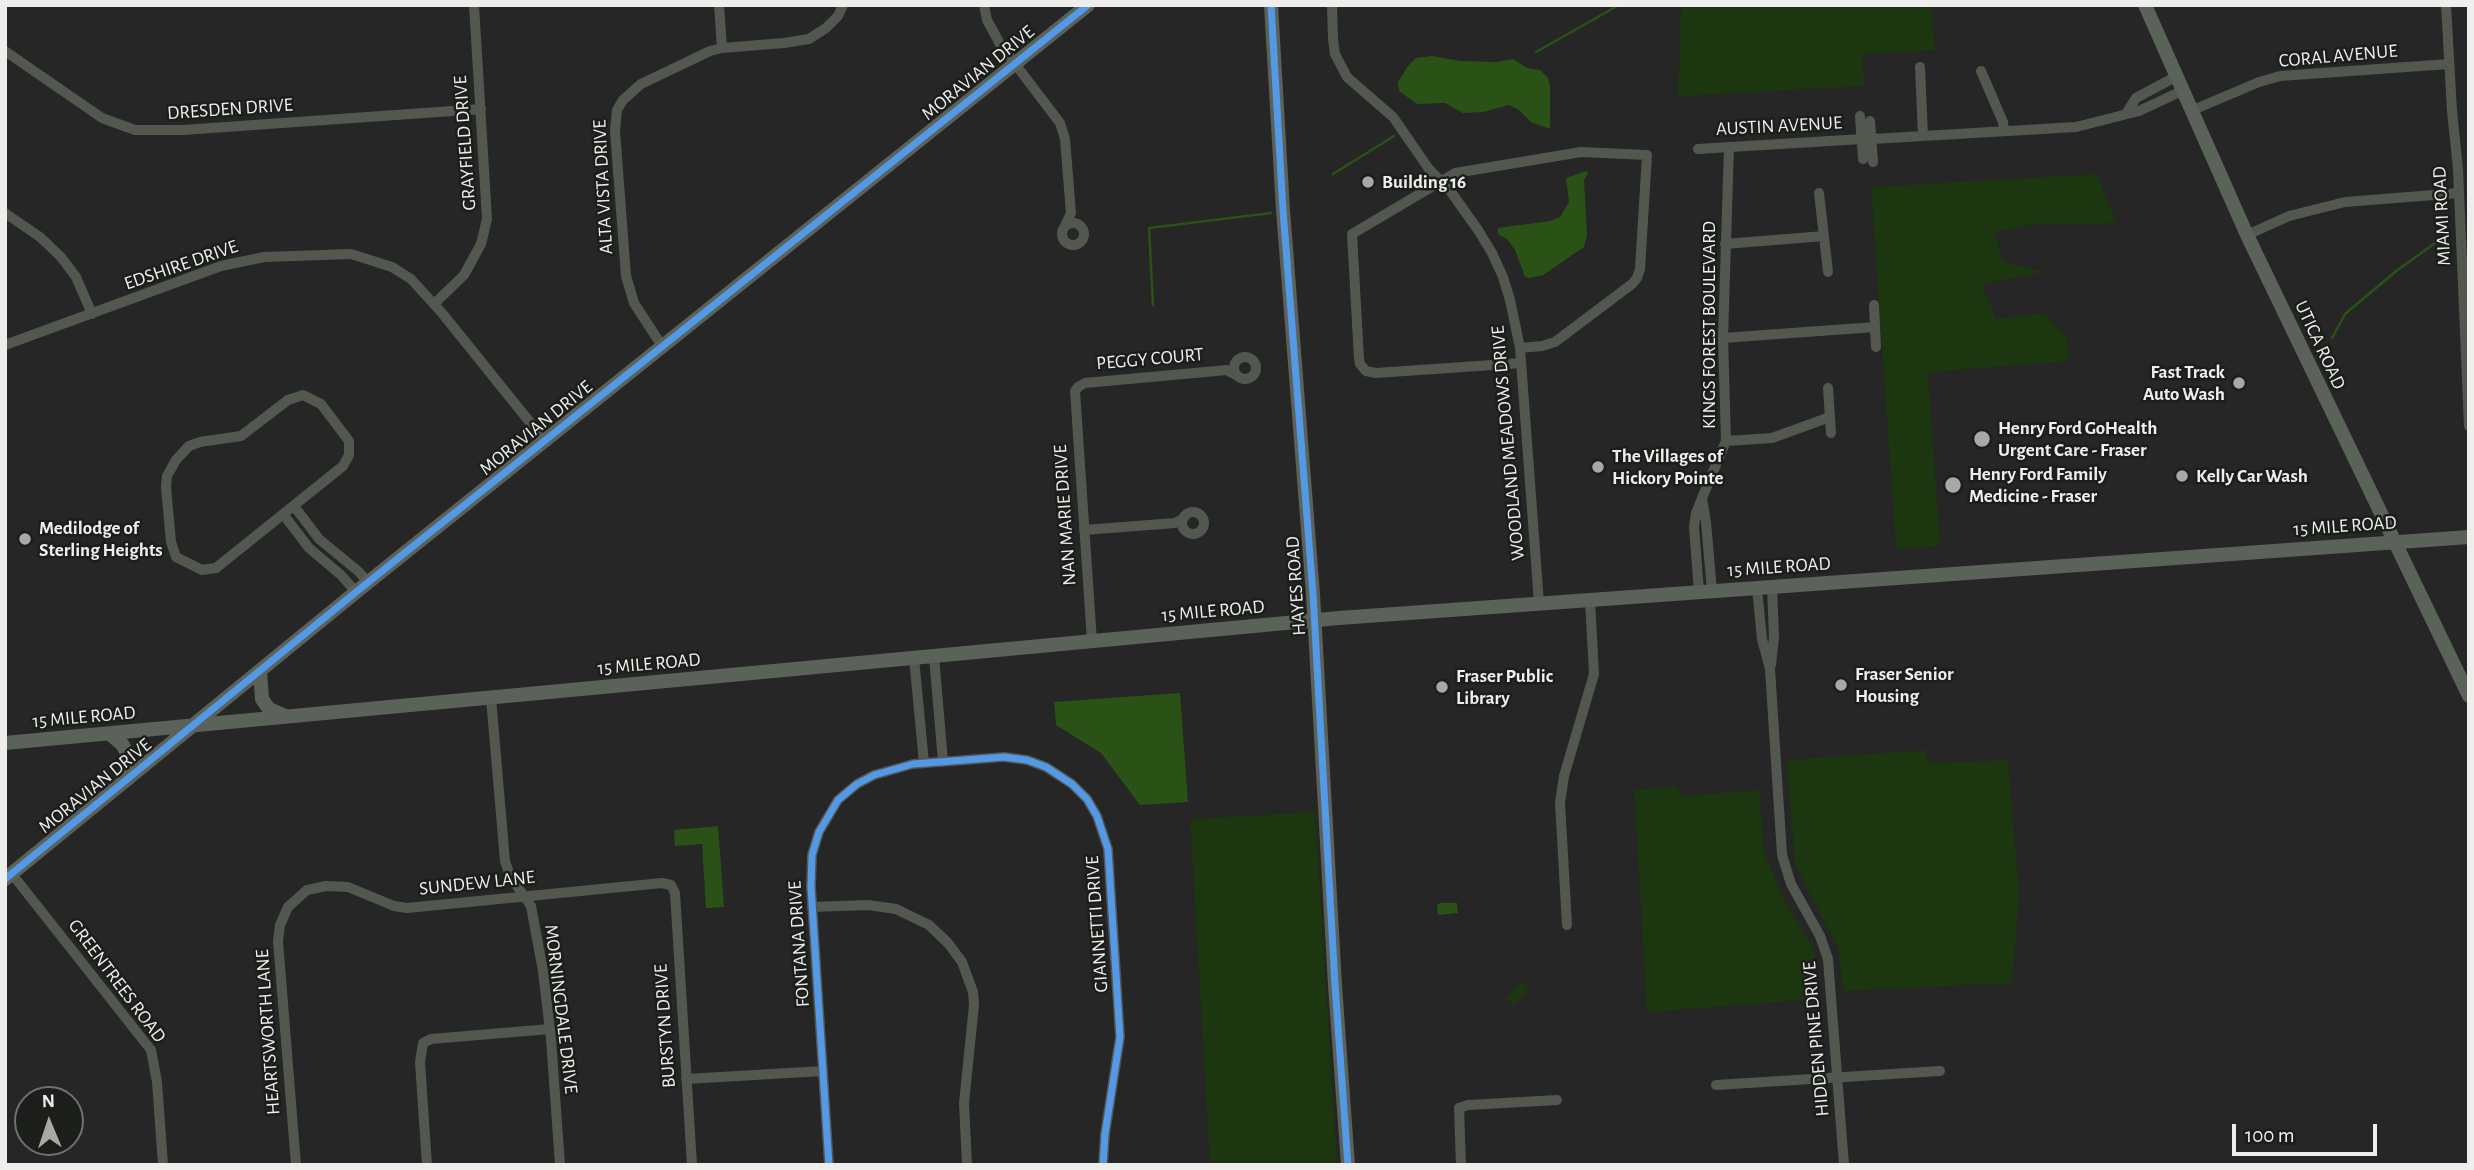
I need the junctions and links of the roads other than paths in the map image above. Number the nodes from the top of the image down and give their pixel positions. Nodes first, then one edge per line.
1 (474, 5) edge
2 (719, 5) edge
3 (843, 5) edge
4 (984, 5) edge
5 (1088, 5) edge
6 (1271, 5) edge
7 (1332, 5) edge
8 (2145, 5) edge
9 (2446, 5) edge
10 (722, 48) junction
11 (5, 51) edge
12 (1014, 64) junction
13 (2449, 64) junction
14 (1920, 67) dead end
15 (1981, 71) dead end
16 (2177, 76) junction
17 (2184, 90) junction
18 (481, 109) junction
19 (2193, 110) junction
20 (2126, 114) junction
21 (1865, 119) dead end
22 (2004, 131) junction
23 (1923, 136) junction
24 (1867, 139) junction
25 (1729, 147) junction
26 (1698, 149) dead end
27 (1868, 160) dead end
28 (2464, 169) edge
29 (1439, 181) junction
30 (2459, 193) junction
31 (1819, 194) dead end
32 (5, 213) edge
33 (1071, 213) junction
34 (1079, 225) junction
35 (1065, 226) junction
36 (2247, 235) junction
37 (1824, 236) junction
38 (1725, 244) junction
39 (1828, 272) dead end
40 (435, 303) junction
41 (1874, 305) dead end
42 (92, 314) junction
43 (1875, 327) junction
44 (1723, 338) junction
45 (5, 345) edge
46 (663, 346) junction
47 (1876, 347) dead end
48 (1520, 348) junction
49 (1236, 363) junction
50 (1521, 363) junction
51 (1227, 370) junction
52 (1238, 376) junction
53 (1078, 387) joint
54 (1828, 388) dead end
55 (1830, 417) junction
56 (2469, 426) edge
57 (1831, 433) dead end
58 (545, 441) junction
59 (1726, 441) junction
60 (294, 506) junction
61 (284, 514) junction
62 (1181, 523) dead end
63 (1084, 530) junction
64 (2469, 537) edge
65 (2395, 542) junction
66 (368, 582) junction
67 (1764, 587) junction
68 (356, 592) junction
69 (1706, 592) junction
70 (1590, 600) junction
71 (1539, 603) junction
72 (1314, 621) junction
73 (1092, 641) junction
74 (933, 656) junction
75 (914, 658) junction
76 (260, 672) junction
77 (2469, 696) edge
78 (491, 698) junction
79 (289, 717) junction
80 (194, 726) junction
81 (110, 734) junction
82 (5, 743) edge
83 (943, 762) junction
84 (924, 763) junction
85 (128, 779) junction
86 (8, 876) edge
87 (671, 885) joint
88 (523, 895) junction
89 (294, 900) joint
90 (812, 907) junction
91 (1567, 925) dead end
92 (550, 1029) junction
93 (823, 1071) junction
94 (1940, 1071) dead end
95 (1838, 1078) junction
96 (686, 1079) junction
97 (1716, 1086) dead end
98 (1557, 1100) dead end
99 (163, 1165) edge
100 (296, 1165) edge
101 (427, 1165) edge
102 (560, 1165) edge
103 (692, 1165) edge
104 (829, 1165) edge
105 (967, 1165) edge
106 (1103, 1165) edge
107 (1348, 1165) edge
108 (1461, 1165) edge
109 (1844, 1165) edge

1 - 18 street, GRAYFIELD DRIVE
2 - 10 street
3 - 10 street, ALTA VISTA DRIVE
4 - 12 street
5 - 12 main road, MORAVIAN DRIVE
6 - 72 main road, HAYES ROAD
7 - 29 street, WOODLAND MEADOWS DRIVE
8 - 16 main road, UTICA ROAD
9 - 13 street, MIAMI ROAD
10 - 46 street, ALTA VISTA DRIVE
11 - 18 street, DRESDEN DRIVE
12 - 33 street
12 - 46 main road, MORAVIAN DRIVE
13 - 19 street, CORAL AVENUE
13 - 28 street, MIAMI ROAD
14 - 23 street
15 - 22 street
16 - 17 main road, UTICA ROAD
16 - 20 street
17 - 19 main road, UTICA ROAD
17 - 20 street, AUSTIN AVENUE
18 - 40 street, GRAYFIELD DRIVE
19 - 36 main road, UTICA ROAD
20 - 22 street, AUSTIN AVENUE
21 - 24 street
22 - 23 street, AUSTIN AVENUE
23 - 24 street, AUSTIN AVENUE
24 - 25 street, AUSTIN AVENUE
24 - 27 street
25 - 26 street, AUSTIN AVENUE
25 - 38 street, KINGS FOREST BOULEVARD
28 - 30 street, MIAMI ROAD
29 - 48 street, WOODLAND MEADOWS DRIVE
29 - 48 street
29 - 50 street
30 - 36 street
30 - 56 street, MIAMI ROAD
31 - 37 street
32 - 42 street
33 - 34 street
33 - 35 street
34 - 35 street
34 - 35 street
36 - 65 main road, UTICA ROAD
37 - 38 street
37 - 39 street
38 - 44 street, KINGS FOREST BOULEVARD
40 - 42 street, EDSHIRE DRIVE
40 - 58 street, EDSHIRE DRIVE
41 - 43 street
42 - 45 street, EDSHIRE DRIVE
43 - 44 street
43 - 47 street
44 - 59 street, KINGS FOREST BOULEVARD
46 - 58 main road, MORAVIAN DRIVE
48 - 50 street, WOODLAND MEADOWS DRIVE
49 - 51 street, PEGGY COURT
49 - 52 street
49 - 52 street
50 - 71 street, WOODLAND MEADOWS DRIVE
51 - 52 street, PEGGY COURT
51 - 53 street, PEGGY COURT
53 - 63 street, NAN MARIE DRIVE
54 - 55 street
55 - 57 street
55 - 59 street
58 - 66 main road, MORAVIAN DRIVE
59 - 69 street, KINGS FOREST BOULEVARD
60 - 61 street
60 - 61 street
60 - 66 street
61 - 68 street
62 - 63 street
63 - 73 street, NAN MARIE DRIVE
64 - 65 main road, 15 MILE ROAD
65 - 67 main road, 15 MILE ROAD
65 - 77 main road, UTICA ROAD
66 - 68 main road, MORAVIAN DRIVE
67 - 69 main road, 15 MILE ROAD
67 - 95 street, HIDDEN PINE DRIVE
68 - 76 main road, MORAVIAN DRIVE
69 - 70 main road, 15 MILE ROAD
70 - 71 main road, 15 MILE ROAD
70 - 91 street
71 - 72 main road, 15 MILE ROAD
72 - 73 main road, 15 MILE ROAD
72 - 107 main road, HAYES ROAD
73 - 74 main road, 15 MILE ROAD
74 - 75 main road, 15 MILE ROAD
74 - 83 street
75 - 78 main road, 15 MILE ROAD
75 - 84 street
76 - 79 main road
76 - 80 main road, MORAVIAN DRIVE
78 - 79 main road, 15 MILE ROAD
78 - 88 street, MORNINGDALE DRIVE
79 - 80 main road, 15 MILE ROAD
80 - 81 main road, 15 MILE ROAD
80 - 85 main road, MORAVIAN DRIVE
81 - 82 main road, 15 MILE ROAD
81 - 85 main road
83 - 84 street, FONTANA DRIVE
83 - 106 street, GIANNETTI DRIVE
84 - 90 street, FONTANA DRIVE
85 - 86 main road, MORAVIAN DRIVE
86 - 99 street, GREENTREES ROAD
87 - 88 street, SUNDEW LANE
87 - 96 street, BURSTYN DRIVE
88 - 89 street, SUNDEW LANE
88 - 92 street, MORNINGDALE DRIVE
89 - 100 street, HEARTSWORTH LANE
90 - 93 street, FONTANA DRIVE
90 - 105 street
92 - 101 street
92 - 102 street, MORNINGDALE DRIVE
93 - 96 street
93 - 104 street, FONTANA DRIVE
94 - 95 street
95 - 97 street
95 - 109 street, HIDDEN PINE DRIVE
96 - 103 street, BURSTYN DRIVE
98 - 108 street

